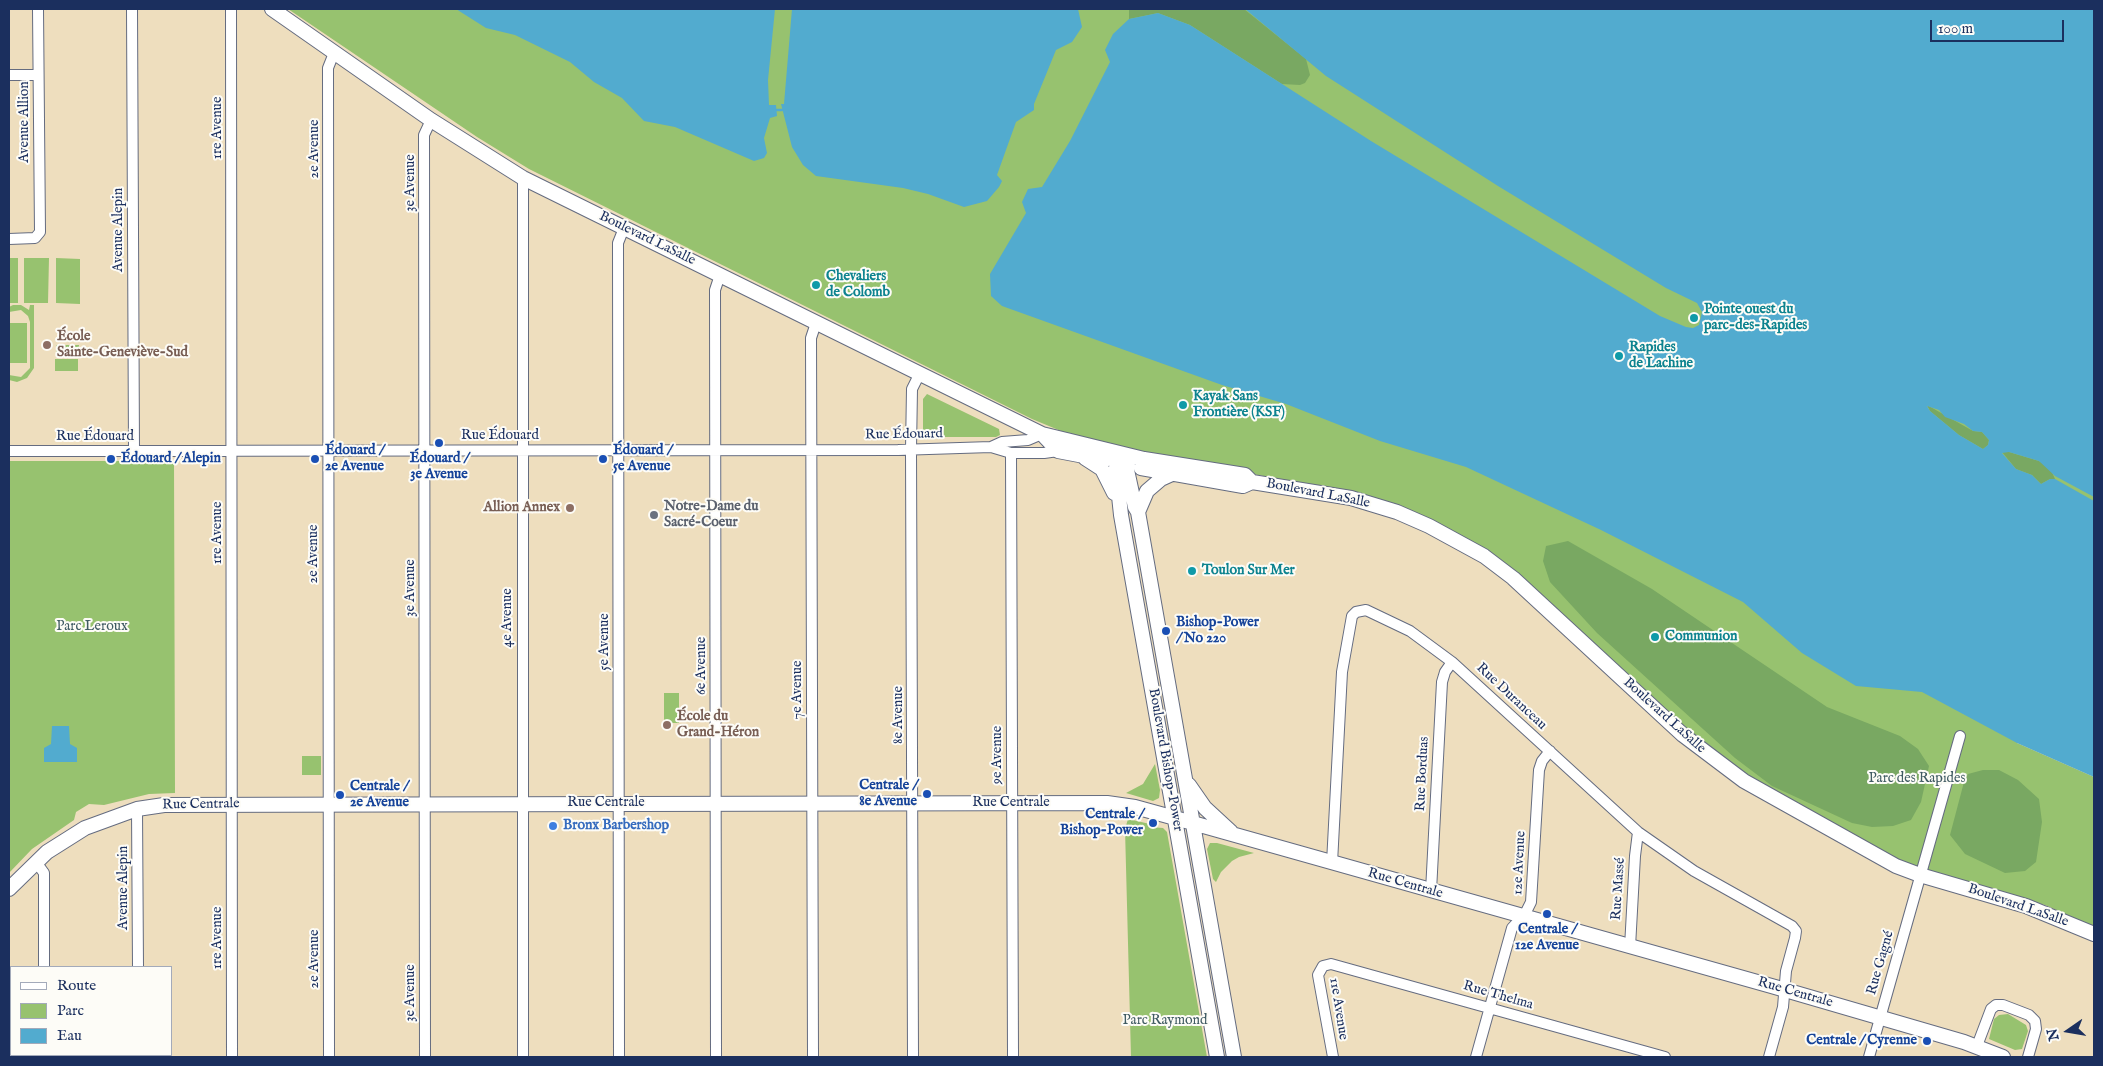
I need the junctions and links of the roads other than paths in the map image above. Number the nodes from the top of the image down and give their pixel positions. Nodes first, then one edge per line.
1 (38, 9) edge
2 (132, 9) edge
3 (231, 9) edge
4 (272, 9) edge
5 (334, 53) junction
6 (9, 75) edge
7 (38, 75) junction
8 (431, 120) junction
9 (523, 178) junction
10 (624, 228) junction
11 (9, 238) edge
12 (720, 275) junction
13 (816, 323) junction
14 (919, 375) junction
15 (1042, 434) junction
16 (991, 447) junction
17 (912, 449) junction
18 (328, 450) junction
19 (425, 450) junction
20 (522, 450) junction
21 (618, 450) junction
22 (715, 450) junction
23 (812, 450) junction
24 (9, 451) edge
25 (134, 451) junction
26 (232, 451) junction
27 (1058, 451) junction
28 (1011, 453) junction
29 (1076, 454) junction
30 (1123, 458) junction
31 (1172, 474) junction
32 (1252, 482) junction
33 (1138, 512) junction
34 (1121, 513) junction
35 (1452, 662) junction
36 (1960, 736) dead end
37 (1550, 751) junction
38 (1184, 772) junction
39 (812, 802) junction
40 (1012, 802) junction
41 (522, 803) junction
42 (619, 803) junction
43 (716, 803) junction
44 (912, 803) junction
45 (232, 804) junction
46 (329, 804) junction
47 (425, 804) junction
48 (137, 809) junction
49 (1175, 818) junction
50 (1192, 823) junction
51 (1638, 832) junction
52 (1240, 838) junction
53 (36, 862) junction
54 (1332, 863) junction
55 (1920, 875) junction
56 (9, 889) edge
57 (1431, 891) junction
58 (1523, 917) junction
59 (2094, 934) edge
60 (1630, 947) junction
61 (44, 966) edge
62 (138, 966) edge
63 (1323, 966) joint
64 (1785, 990) junction
65 (1489, 1008) junction
66 (1880, 1018) junction
67 (1977, 1046) junction
68 (232, 1057) edge
69 (329, 1057) edge
70 (425, 1057) edge
71 (523, 1057) edge
72 (619, 1057) edge
73 (716, 1057) edge
74 (813, 1057) edge
75 (913, 1057) edge
76 (1013, 1057) edge
77 (1217, 1057) edge
78 (1234, 1057) edge
79 (1333, 1057) edge
80 (1476, 1057) edge
81 (1665, 1057) edge
82 (1768, 1057) edge
83 (1869, 1057) edge
84 (2003, 1057) edge
85 (2028, 1057) edge

1 - 7 street, Avenue Allion
2 - 25 street, Avenue Alepin
3 - 26 street, 1re Avenue
4 - 5 street, Boulevard LaSalle
5 - 8 street, Boulevard LaSalle
5 - 18 street, 2e Avenue
6 - 7 street
7 - 11 street, Avenue Allion
8 - 9 street, Boulevard LaSalle
8 - 19 street, 3e Avenue
9 - 10 street, Boulevard LaSalle
9 - 20 street, 4e Avenue
10 - 12 street, Boulevard LaSalle
10 - 21 street, 5e Avenue
12 - 13 street, Boulevard LaSalle
12 - 22 street, 6e Avenue
13 - 14 street, Boulevard LaSalle
13 - 23 street, 7e Avenue
14 - 15 street, Boulevard LaSalle
14 - 17 street, 8e Avenue
15 - 16 street, Rue Édouard
15 - 27 street, Boulevard LaSalle
15 - 30 street, Boulevard LaSalle
16 - 17 street, Rue Édouard
16 - 28 street, Rue Édouard
17 - 23 street, Rue Édouard
17 - 44 street, 8e Avenue
18 - 19 street, Rue Édouard
18 - 26 street, Rue Édouard
18 - 46 street, 2e Avenue
19 - 20 street, Rue Édouard
19 - 47 street, 3e Avenue
20 - 21 street, Rue Édouard
20 - 41 street, 4e Avenue
21 - 22 street, Rue Édouard
21 - 42 street, 5e Avenue
22 - 23 street, Rue Édouard
22 - 43 street, 6e Avenue
23 - 39 street, 7e Avenue
24 - 25 street, Rue Édouard
25 - 26 street, Rue Édouard
26 - 45 street, 1re Avenue
27 - 28 street, Rue Édouard
27 - 29 street, Boulevard LaSalle
28 - 40 street, 9e Avenue
29 - 30 street, Boulevard LaSalle
29 - 34 street
30 - 31 street, Boulevard LaSalle
30 - 32 street, Boulevard LaSalle
30 - 33 street, Boulevard Bishop-Power
30 - 34 street, Boulevard Bishop-Power
31 - 32 street, Boulevard LaSalle
31 - 33 street
32 - 55 street, Boulevard LaSalle
33 - 38 street, Boulevard Bishop-Power
34 - 49 street, Boulevard Bishop-Power
35 - 37 street, Rue Duranceau
35 - 54 street, Rue Duranceau
35 - 57 street, Rue Borduas
36 - 55 street, Rue Gagné
37 - 51 street, Rue Duranceau
37 - 58 street, 12e Avenue
38 - 50 street, Boulevard Bishop-Power
38 - 52 street
39 - 43 street, Rue Centrale
39 - 44 street, Rue Centrale
39 - 74 street, 7e Avenue
40 - 44 street, Rue Centrale
40 - 49 street, Rue Centrale
40 - 76 street, 9e Avenue
41 - 42 street, Rue Centrale
41 - 47 street, Rue Centrale
41 - 71 street, 4e Avenue
42 - 43 street, Rue Centrale
42 - 72 street, 5e Avenue
43 - 73 street, 6e Avenue
44 - 75 street, 8e Avenue
45 - 46 street, Rue Centrale
45 - 48 street, Rue Centrale
45 - 68 street, 1re Avenue
46 - 47 street, Rue Centrale
46 - 69 street, 2e Avenue
47 - 70 street, 3e Avenue
48 - 53 street, Rue Centrale
48 - 62 street, Avenue Alepin
49 - 50 street, Rue Centrale
49 - 77 street, Boulevard Bishop-Power
50 - 52 street, Rue Centrale
50 - 78 street, Boulevard Bishop-Power
51 - 60 street, Rue Massé
51 - 64 street, Rue Duranceau
52 - 54 street, Rue Centrale
53 - 56 street, Rue Centrale
53 - 61 street
54 - 57 street, Rue Centrale
55 - 59 street, Boulevard LaSalle
55 - 66 street, Rue Gagné
57 - 58 street, Rue Centrale
58 - 60 street, Rue Centrale
58 - 65 street, 12e Avenue
60 - 64 street, Rue Centrale
63 - 65 street, Rue Thelma
63 - 79 street, 11e Avenue
64 - 66 street, Rue Centrale
64 - 82 street, Rue Duranceau
65 - 80 street, 12e Avenue
65 - 81 street, Rue Thelma
66 - 67 street, Rue Centrale
66 - 83 street, Rue Gagné
67 - 84 street, Rue Centrale
67 - 85 street

